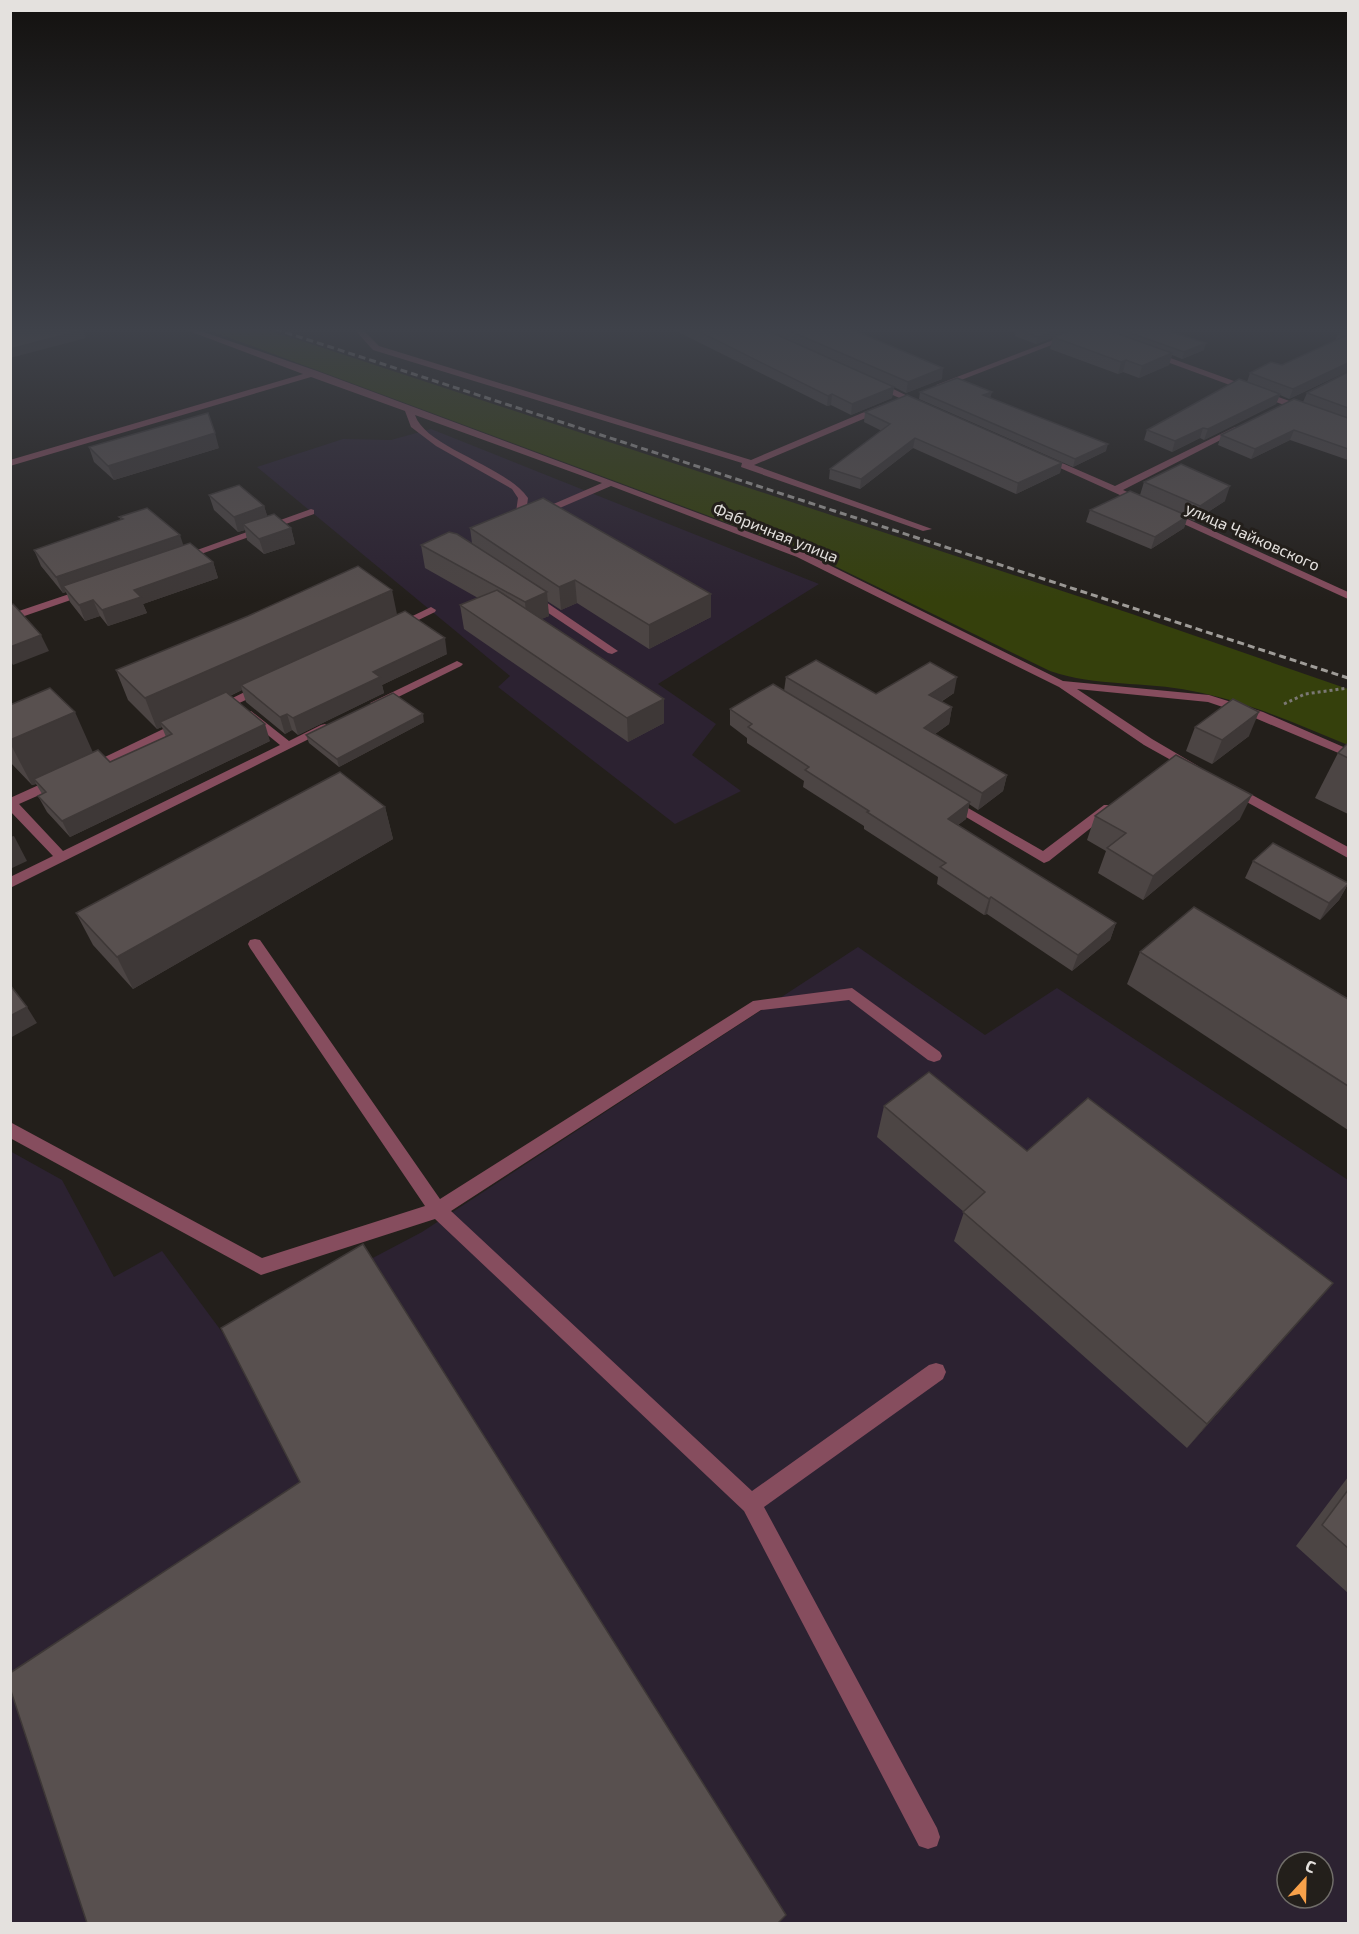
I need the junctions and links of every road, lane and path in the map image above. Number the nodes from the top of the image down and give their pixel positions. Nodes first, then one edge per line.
1 (159, 419) edge
2 (412, 419) edge
3 (437, 419) edge
4 (609, 419) edge
5 (856, 419) edge
6 (1249, 424) edge
7 (1038, 456) edge
8 (10, 463) edge
9 (752, 463) junction
10 (611, 483) junction
11 (1114, 490) junction
12 (1146, 504) edge
13 (1157, 509) edge
14 (311, 512) dead end
15 (927, 529) dead end
16 (166, 563) edge
17 (100, 586) edge
18 (526, 594) edge
19 (1348, 596) edge
20 (431, 610) dead end
21 (10, 618) edge
22 (390, 629) edge
23 (612, 651) dead end
24 (457, 664) dead end
25 (275, 682) edge
26 (1060, 684) junction
27 (1348, 687) edge
28 (234, 701) junction
29 (362, 710) edge
30 (1259, 715) junction
31 (341, 720) edge
32 (288, 746) junction
33 (1348, 753) edge
34 (942, 796) edge
35 (1119, 800) edge
36 (11, 803) edge
37 (1348, 853) edge
38 (62, 858) junction
39 (10, 883) edge
40 (255, 944) dead end
41 (934, 1056) dead end
42 (10, 1129) edge
43 (438, 1210) junction
44 (936, 1372) dead end
45 (751, 1504) junction
46 (928, 1837) dead end

1 - 8 street
2 - 10 street
3 - 10 street, Фабричная улица
4 - 9 street
5 - 9 street
6 - 11 street
7 - 11 street
9 - 15 street
10 - 26 street, Фабричная улица
11 - 12 street
13 - 19 street, улица Чайковского
14 - 16 street
17 - 21 street
18 - 23 street
20 - 22 street
24 - 29 street
25 - 28 street
26 - 30 street, Фабричная улица
26 - 37 street
27 - 30 path
28 - 32 street
28 - 36 street
30 - 33 street, Фабричная улица
31 - 32 street
32 - 38 street
34 - 35 street
36 - 38 street
38 - 39 street
40 - 43 street
41 - 43 street
42 - 43 street
43 - 45 street
44 - 45 street
45 - 46 street

